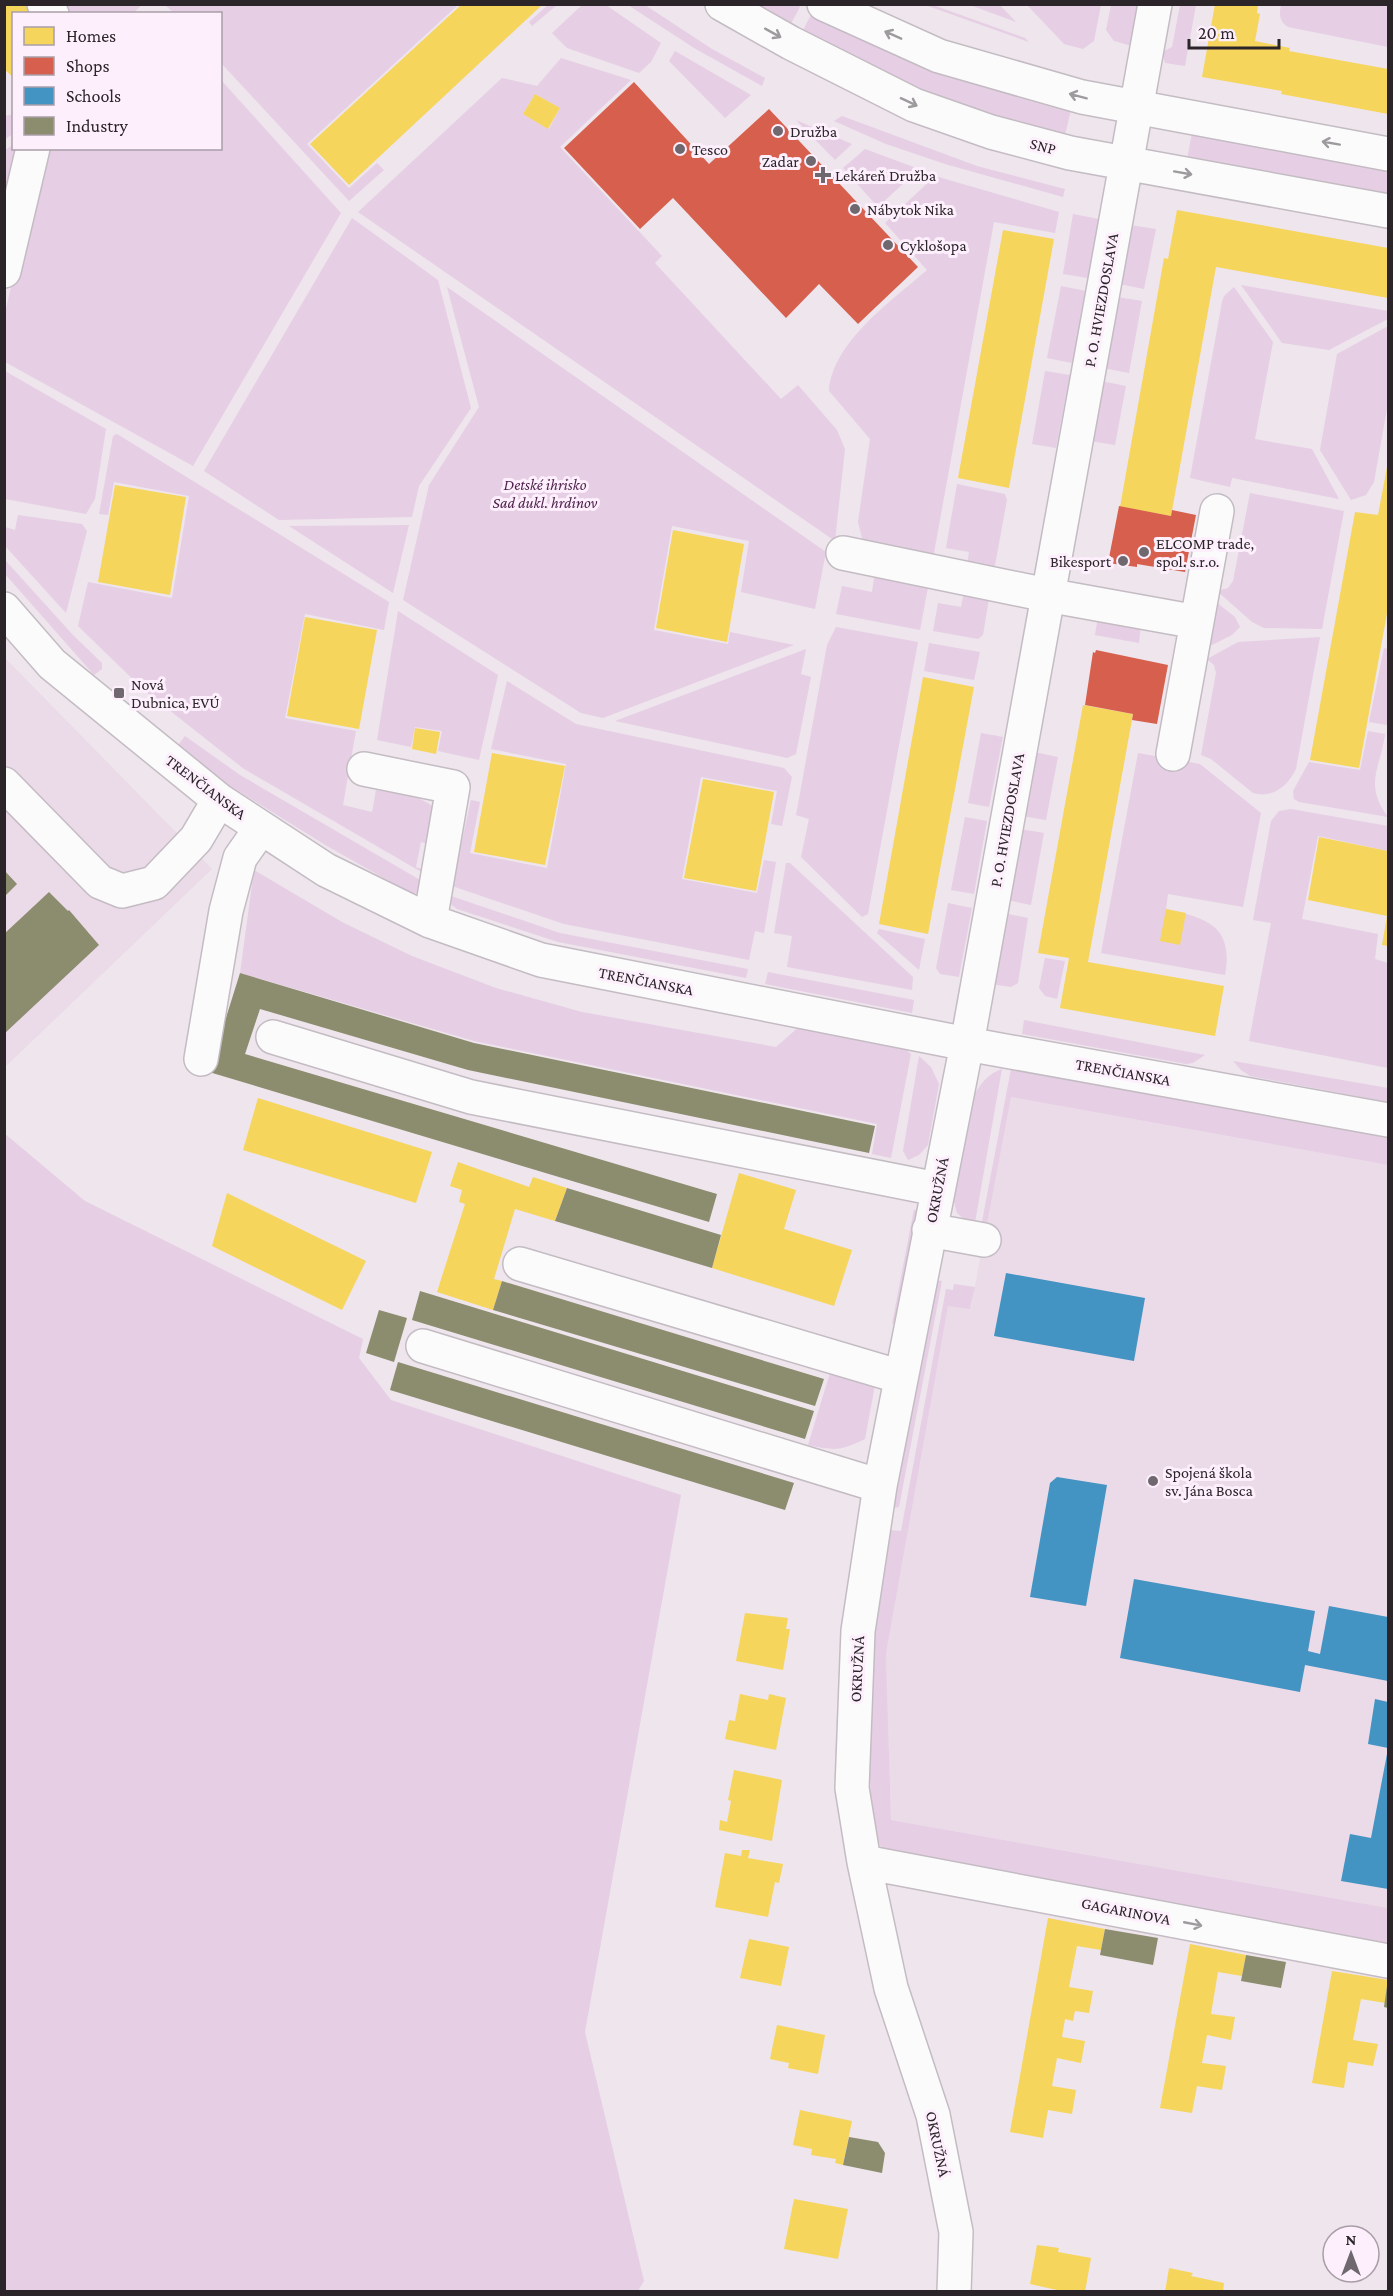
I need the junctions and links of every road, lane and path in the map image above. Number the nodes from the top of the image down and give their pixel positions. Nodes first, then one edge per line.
1 (722, 4) edge
2 (824, 4) edge
3 (1155, 4) edge
4 (1136, 108) junction
5 (33, 150) edge
6 (1389, 154) edge
7 (1126, 163) junction
8 (1389, 211) edge
9 (4, 271) edge
10 (1217, 511) dead end
11 (843, 553) dead end
12 (1047, 595) junction
13 (4, 609) edge
14 (1197, 622) junction
15 (1173, 754) dead end
16 (364, 769) dead end
17 (4, 784) edge
18 (219, 800) junction
19 (261, 828) junction
20 (430, 921) junction
21 (273, 1037) dead end
22 (967, 1044) junction
23 (201, 1059) dead end
24 (1389, 1120) edge
25 (937, 1189) junction
26 (929, 1230) junction
27 (984, 1240) dead end
28 (520, 1264) dead end
29 (423, 1346) dead end
30 (901, 1377) junction
31 (880, 1486) junction
32 (864, 1862) junction
33 (1389, 1961) edge
34 (954, 2292) edge

1 -> 7 street, SNP
4 -> 2 street
3 - 4 street, P. O. HVIEZDOSLAVA
6 -> 4 street
4 - 7 street, P. O. HVIEZDOSLAVA
5 - 9 street
7 -> 8 street, SNP
7 - 12 street, P. O. HVIEZDOSLAVA
10 - 14 street
11 - 12 street
12 - 14 street
12 - 22 street, P. O. HVIEZDOSLAVA
13 - 18 street, TRENČIANSKA
14 - 15 street
16 - 20 street
17 - 18 street
18 - 19 street, TRENČIANSKA
19 - 20 street, TRENČIANSKA
19 - 23 street
20 - 22 street, TRENČIANSKA
21 - 25 street
22 - 24 street, TRENČIANSKA
22 - 25 street, OKRUŽNÁ
25 - 26 street, OKRUŽNÁ
26 - 27 street
26 - 30 street, OKRUŽNÁ
28 - 30 street
29 - 31 street
30 - 31 street, OKRUŽNÁ
31 - 32 street, OKRUŽNÁ
32 -> 33 street, GAGARINOVA
32 - 34 street, OKRUŽNÁ

